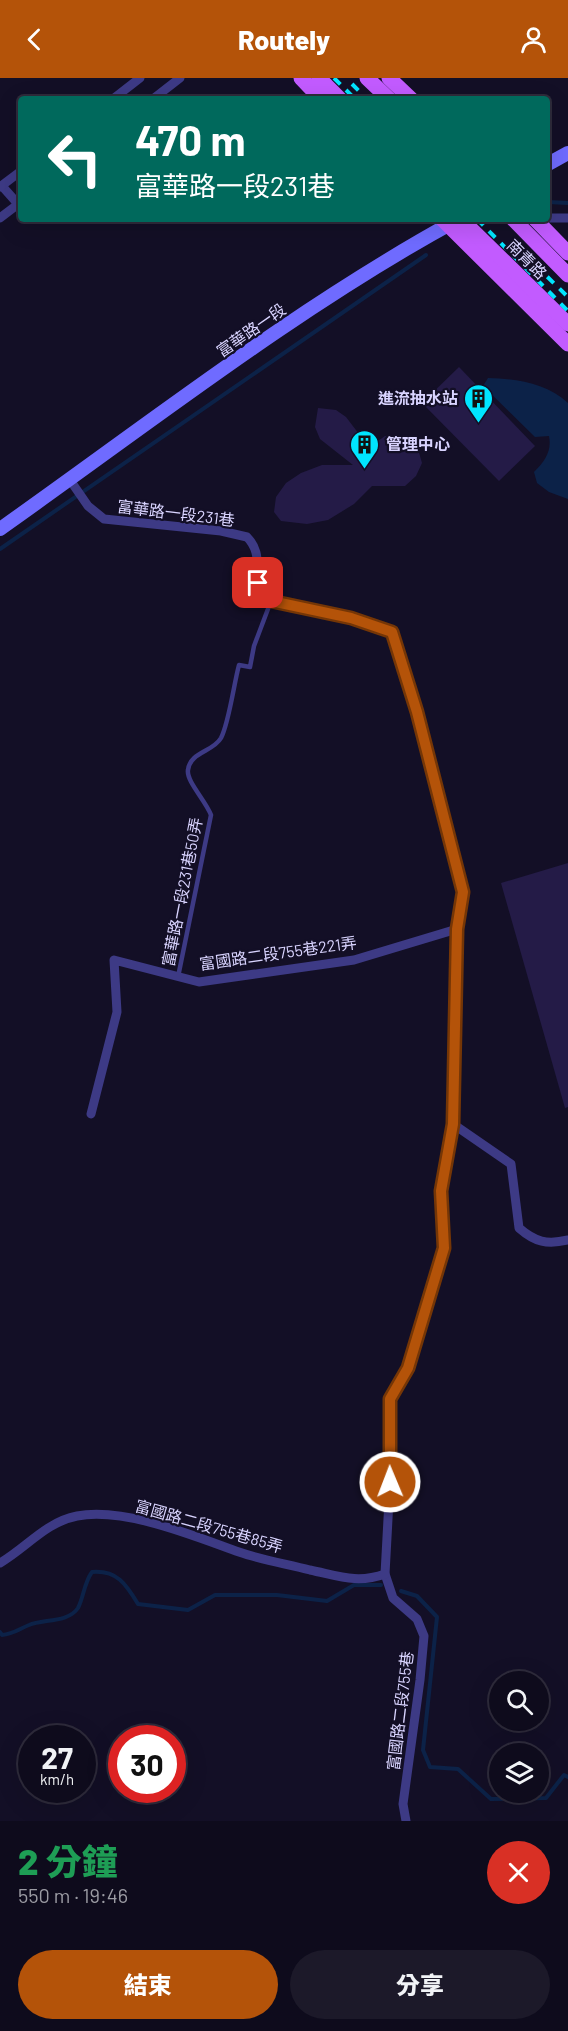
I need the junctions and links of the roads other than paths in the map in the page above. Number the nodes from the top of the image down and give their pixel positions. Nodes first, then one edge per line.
1 (140, 78) edge
2 (180, 78) edge
3 (300, 78) edge
4 (319, 78) edge
5 (367, 78) edge
6 (395, 80) edge
7 (117, 96) edge
8 (157, 96) edge
9 (318, 96) edge
10 (337, 96) edge
11 (386, 96) edge
12 (408, 96) edge
13 (568, 153) edge
14 (550, 163) edge
15 (18, 173) edge
16 (1, 187) edge
17 (18, 202) edge
18 (18, 204) edge
19 (0, 218) edge
20 (550, 218) edge
21 (568, 218) edge
22 (450, 222) edge
23 (455, 222) edge
24 (455, 222) edge
25 (516, 222) edge
26 (538, 222) edge
27 (568, 253) edge
28 (568, 275) edge
29 (568, 324) edge
30 (568, 344) edge
31 (73, 485) junction
32 (0, 529) edge
33 (271, 601) junction
34 (457, 929) junction
35 (178, 976) junction
36 (92, 1114) dead end
37 (453, 1124) junction
38 (568, 1240) edge
39 (0, 1563) edge
40 (385, 1574) junction
41 (406, 1821) edge

1 - 7 street
2 - 8 street
3 - 9 main road
4 - 10 main road
5 - 11 main road
6 - 12 main road
13 - 14 street
15 - 16 street
16 - 17 street
18 - 19 street
20 - 21 street
22 - 31 street, 富華路一段
23 - 29 main road, 南青路
24 - 30 main road
25 - 28 main road, 南青路
26 - 27 main road
31 - 32 street, 富華路一段
31 - 33 street, 富華路一段231巷
33 - 34 street, 富國路二段755巷
33 - 35 lane, 富華路一段231巷50弄
34 - 35 street, 富國路二段755巷221弄
34 - 37 street, 富國路二段755巷
35 - 36 street, 富國路二段755巷221弄
37 - 38 street
37 - 40 street, 富國路二段755巷
39 - 40 street, 富國路二段755巷85弄
40 - 41 street, 富國路二段755巷

